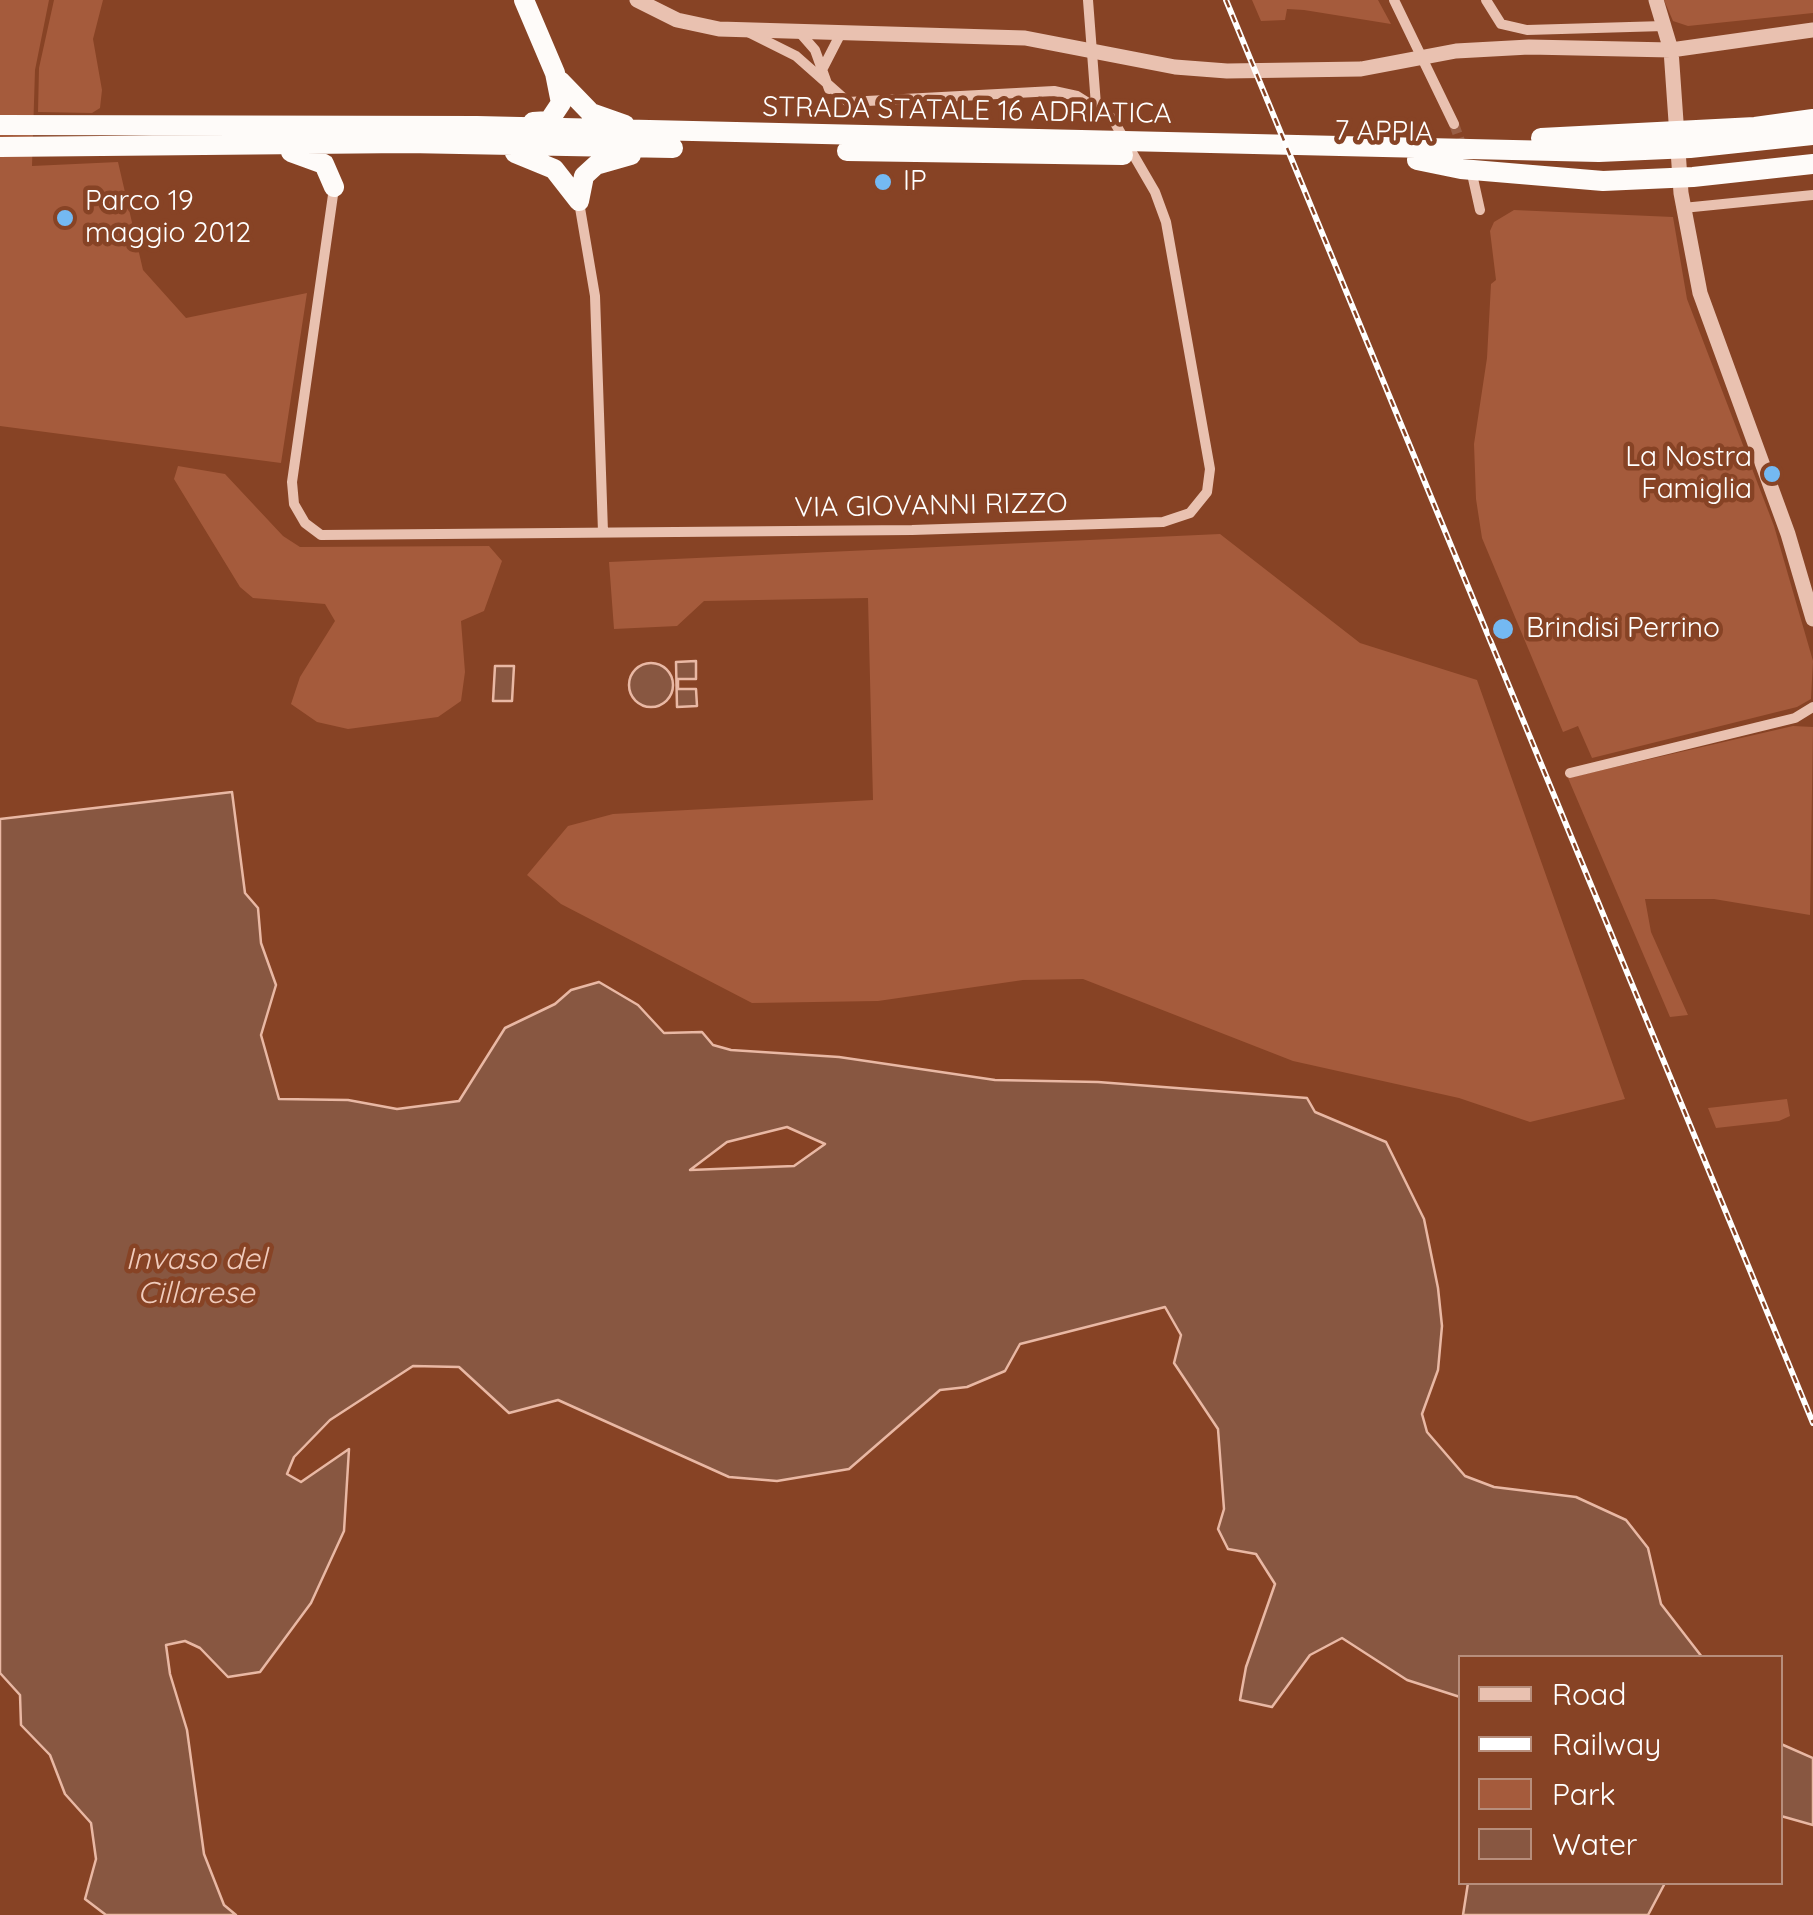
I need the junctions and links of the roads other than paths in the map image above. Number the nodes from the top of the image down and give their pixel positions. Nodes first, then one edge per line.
1 (524, 0) edge
2 (637, 0) edge
3 (1088, 0) edge
4 (1394, 0) edge
5 (1486, 0) edge
6 (1656, 0) edge
7 (534, 11) edge
8 (1664, 26) junction
9 (743, 30) junction
10 (1813, 30) edge
11 (798, 32) junction
12 (841, 33) junction
13 (1671, 50) junction
14 (804, 64) junction
15 (822, 69) junction
16 (555, 73) junction
17 (829, 90) junction
18 (1096, 105) junction
19 (1813, 119) edge
20 (1454, 124) tunnel mouth
21 (0, 125) edge
22 (477, 135) junction
23 (1813, 135) edge
24 (666, 141) junction
25 (407, 143) junction
26 (245, 146) junction
27 (0, 147) edge
28 (1813, 149) edge
29 (1691, 154) junction
30 (1417, 155) junction
31 (1658, 157) junction
32 (1813, 164) edge
33 (1472, 174) dead end
34 (334, 186) junction
35 (1813, 195) edge
36 (579, 201) junction
37 (1683, 208) junction
38 (1480, 210) dead end
39 (603, 532) junction
40 (1813, 620) edge
41 (1812, 711) edge
42 (1570, 773) dead end

1 - 7 highway
2 - 9 street
3 - 18 street
4 - 20 street
5 - 8 street
6 - 8 street
7 - 16 highway
8 - 13 street
9 - 11 street
9 - 14 street
10 - 13 street
11 - 12 street
11 - 14 street
11 - 15 street
12 - 13 street
12 - 15 street
13 - 37 street
14 - 17 street
15 - 17 street
16 - 22 highway
16 - 24 highway
17 - 18 street
18 - 39 street, VIA GIOVANNI RIZZO
19 - 29 highway
21 - 22 highway, STRADA STATALE 16 ADRIATICA
22 - 24 highway, STRADA STATALE 16 ADRIATICA
22 - 25 highway, STRADA STATALE 16 ADRIATICA
22 - 36 highway
23 - 29 highway, STRADA STATALE 16 ADRIATICA
24 - 30 highway, STRADA STATALE 16 ADRIATICA
24 - 36 highway
25 - 26 highway, STRADA STATALE 16 ADRIATICA
25 - 34 highway
26 - 27 highway, STRADA STATALE 16 ADRIATICA
26 - 34 highway
28 - 29 highway, STRADA STATALE 16 ADRIATICA
29 - 31 highway, STRADA STATALE 16 ADRIATICA
29 - 31 highway
29 - 32 highway
30 - 31 highway, STRADA STATALE 16 ADRIATICA
30 - 31 highway
33 - 38 street
34 - 39 street, VIA GIOVANNI RIZZO
35 - 37 street
36 - 39 street
37 - 40 street
41 - 42 street

